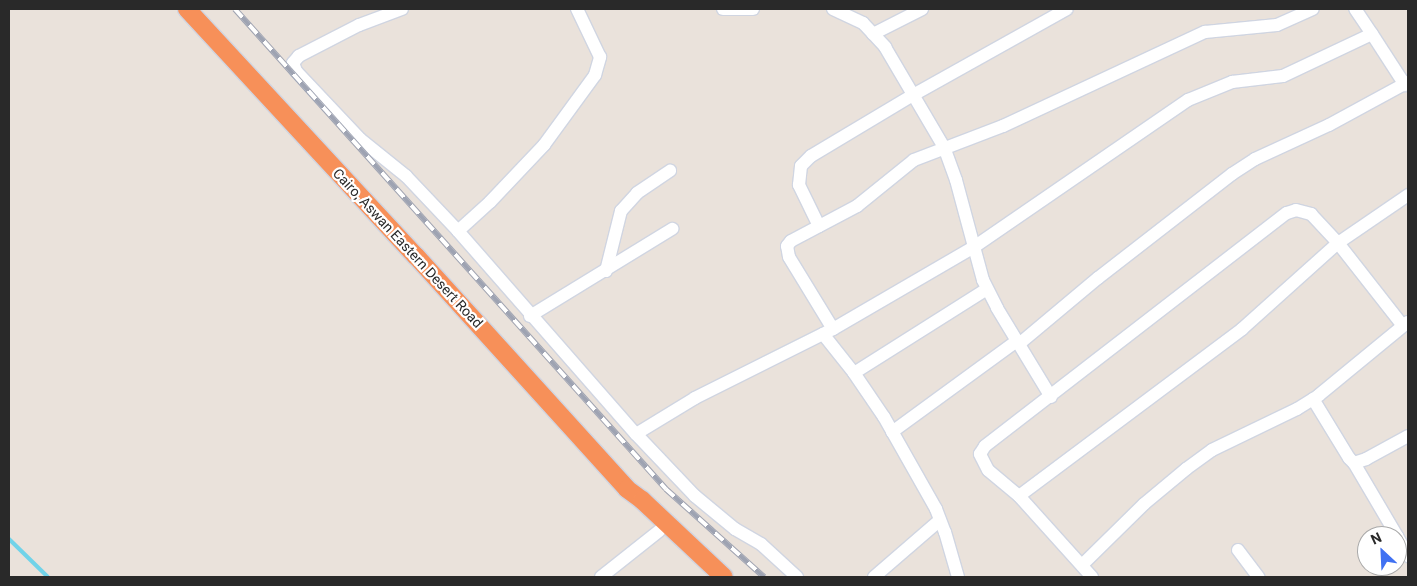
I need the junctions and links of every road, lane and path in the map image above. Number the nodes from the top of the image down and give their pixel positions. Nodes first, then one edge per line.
1 (187, 9) edge
2 (402, 9) edge
3 (577, 9) edge
4 (724, 9) edge
5 (754, 9) edge
6 (833, 9) edge
7 (922, 9) edge
8 (1068, 9) edge
9 (1313, 9) edge
10 (1356, 9) edge
11 (873, 34) junction
12 (1372, 34) junction
13 (1406, 84) edge
14 (913, 95) junction
15 (944, 148) junction
16 (670, 171) dead end
17 (1408, 195) edge
18 (819, 226) junction
19 (672, 230) dead end
20 (458, 231) junction
21 (1338, 243) junction
22 (974, 248) junction
23 (606, 271) junction
24 (987, 289) junction
25 (530, 316) junction
26 (1406, 324) edge
27 (828, 331) junction
28 (1018, 342) junction
29 (854, 373) junction
30 (1051, 397) junction
31 (1313, 399) junction
32 (892, 432) junction
33 (636, 434) junction
34 (1408, 436) edge
35 (1354, 463) junction
36 (627, 489) junction
37 (1019, 496) junction
38 (940, 520) junction
39 (1391, 526) edge
40 (659, 530) junction
41 (1238, 550) dead end
42 (1082, 565) junction
43 (601, 577) edge
44 (711, 577) edge
45 (724, 577) edge
46 (797, 577) edge
47 (874, 577) edge
48 (958, 577) edge
49 (1092, 577) edge
50 (1258, 577) edge

1 - 36 highway, Cairo, Aswan Eastern Desert Road
2 - 20 street
3 - 20 street
4 - 5 street
6 - 11 street
7 - 11 street
8 - 14 street
9 - 15 street
10 - 12 street
11 - 14 street
12 - 13 street
12 - 22 street
13 - 28 street
14 - 15 street
14 - 18 street
15 - 18 street
15 - 22 street
16 - 23 street
17 - 21 street
18 - 27 street
19 - 23 street
20 - 25 street
21 - 26 street
21 - 30 street
21 - 37 street
22 - 24 street
22 - 27 street
23 - 25 street
24 - 28 street
24 - 29 street
25 - 33 street
26 - 31 street
27 - 29 street
27 - 33 street
28 - 30 street
28 - 32 street
29 - 32 street
30 - 37 street
31 - 35 street
31 - 42 street
32 - 38 street
33 - 46 street
34 - 35 street
35 - 39 street
36 - 40 highway, Cairo, Aswan Eastern Desert Road
36 - 45 highway, Cairo, Aswan Eastern Desert Road
37 - 42 street
38 - 47 street
38 - 48 street
40 - 43 street
40 - 44 highway, Cairo, Aswan Eastern Desert Road
41 - 50 street
42 - 49 street

